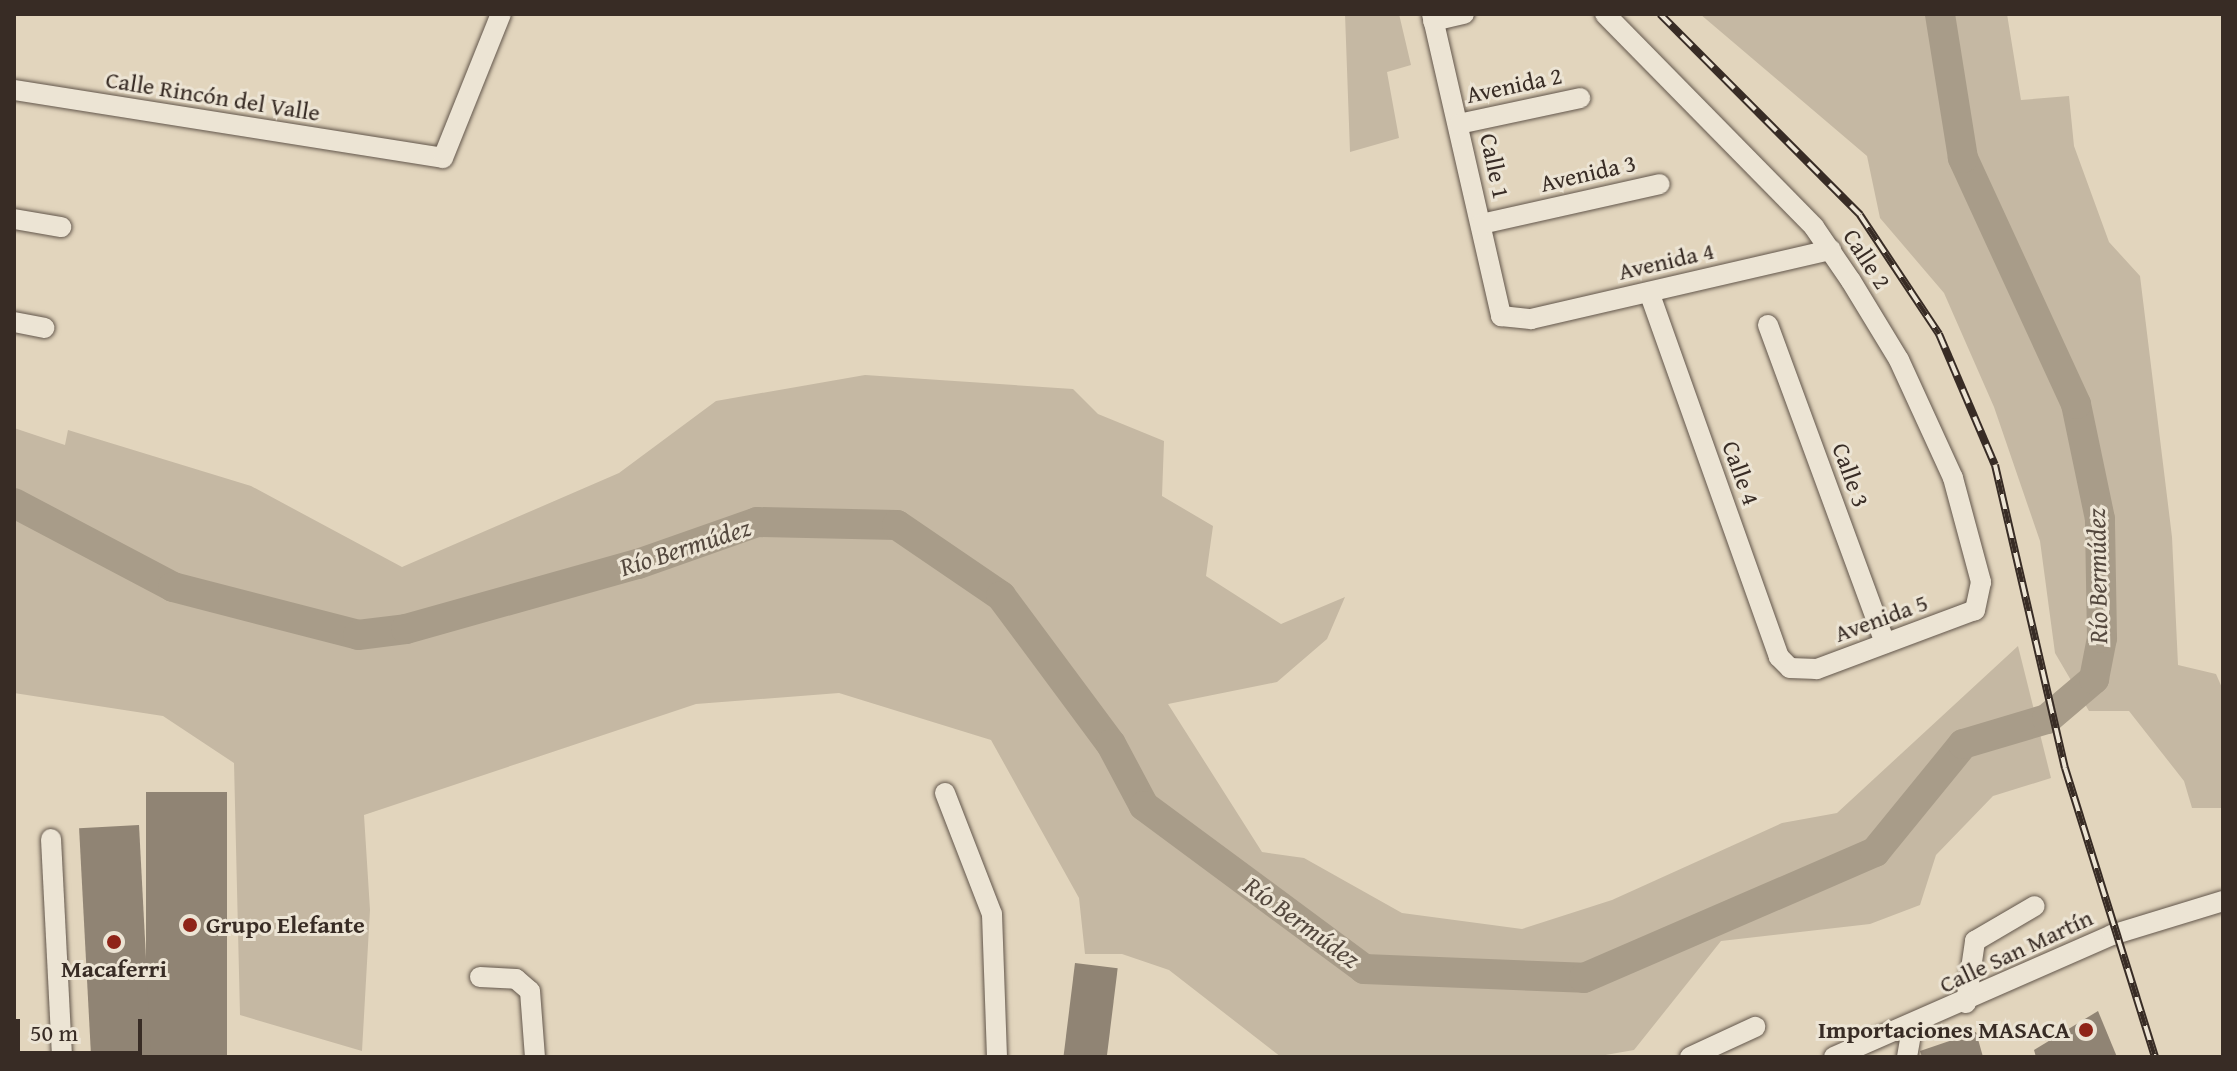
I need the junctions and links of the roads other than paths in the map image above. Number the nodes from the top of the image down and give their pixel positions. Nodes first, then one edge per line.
1 (501, 14) edge
2 (1464, 14) edge
3 (1605, 14) edge
4 (1433, 17) edge
5 (14, 90) edge
6 (1580, 98) dead end
7 (1459, 124) junction
8 (1660, 184) dead end
9 (14, 219) edge
10 (1481, 224) junction
11 (61, 227) dead end
12 (1831, 250) junction
13 (1649, 292) junction
14 (1513, 320) joint
15 (14, 322) edge
16 (1768, 325) dead end
17 (44, 328) dead end
18 (1981, 597) joint
19 (1885, 643) junction
20 (1790, 668) joint
21 (945, 793) dead end
22 (51, 839) dead end
23 (2223, 901) edge
24 (2035, 906) dead end
25 (480, 977) dead end
26 (1966, 1003) junction
27 (1755, 1027) dead end
28 (1912, 1028) junction
29 (62, 1057) edge
30 (535, 1057) edge
31 (997, 1057) edge
32 (1690, 1057) edge
33 (1834, 1057) edge
34 (1907, 1057) edge

1 - 5 street, Calle Rincón del Valle
2 - 4 street
3 - 12 street, Calle 2
4 - 7 street, Calle 1
6 - 7 street, Avenida 2
7 - 10 street, Calle 1
8 - 10 street, Avenida 3
9 - 11 street
10 - 14 street, Calle 1
12 - 13 street, Avenida 4
12 - 18 street, Calle 2
13 - 14 street, Avenida 4
13 - 20 street, Calle 4
15 - 17 street
16 - 19 street, Calle 3
18 - 19 street, Avenida 5
19 - 20 street, Avenida 5
21 - 31 street
22 - 29 street
23 - 26 street, Calle San Martín
24 - 26 street
25 - 30 street
26 - 28 street, Calle San Martín
27 - 32 street
28 - 33 street, Calle San Martín
28 - 34 street

